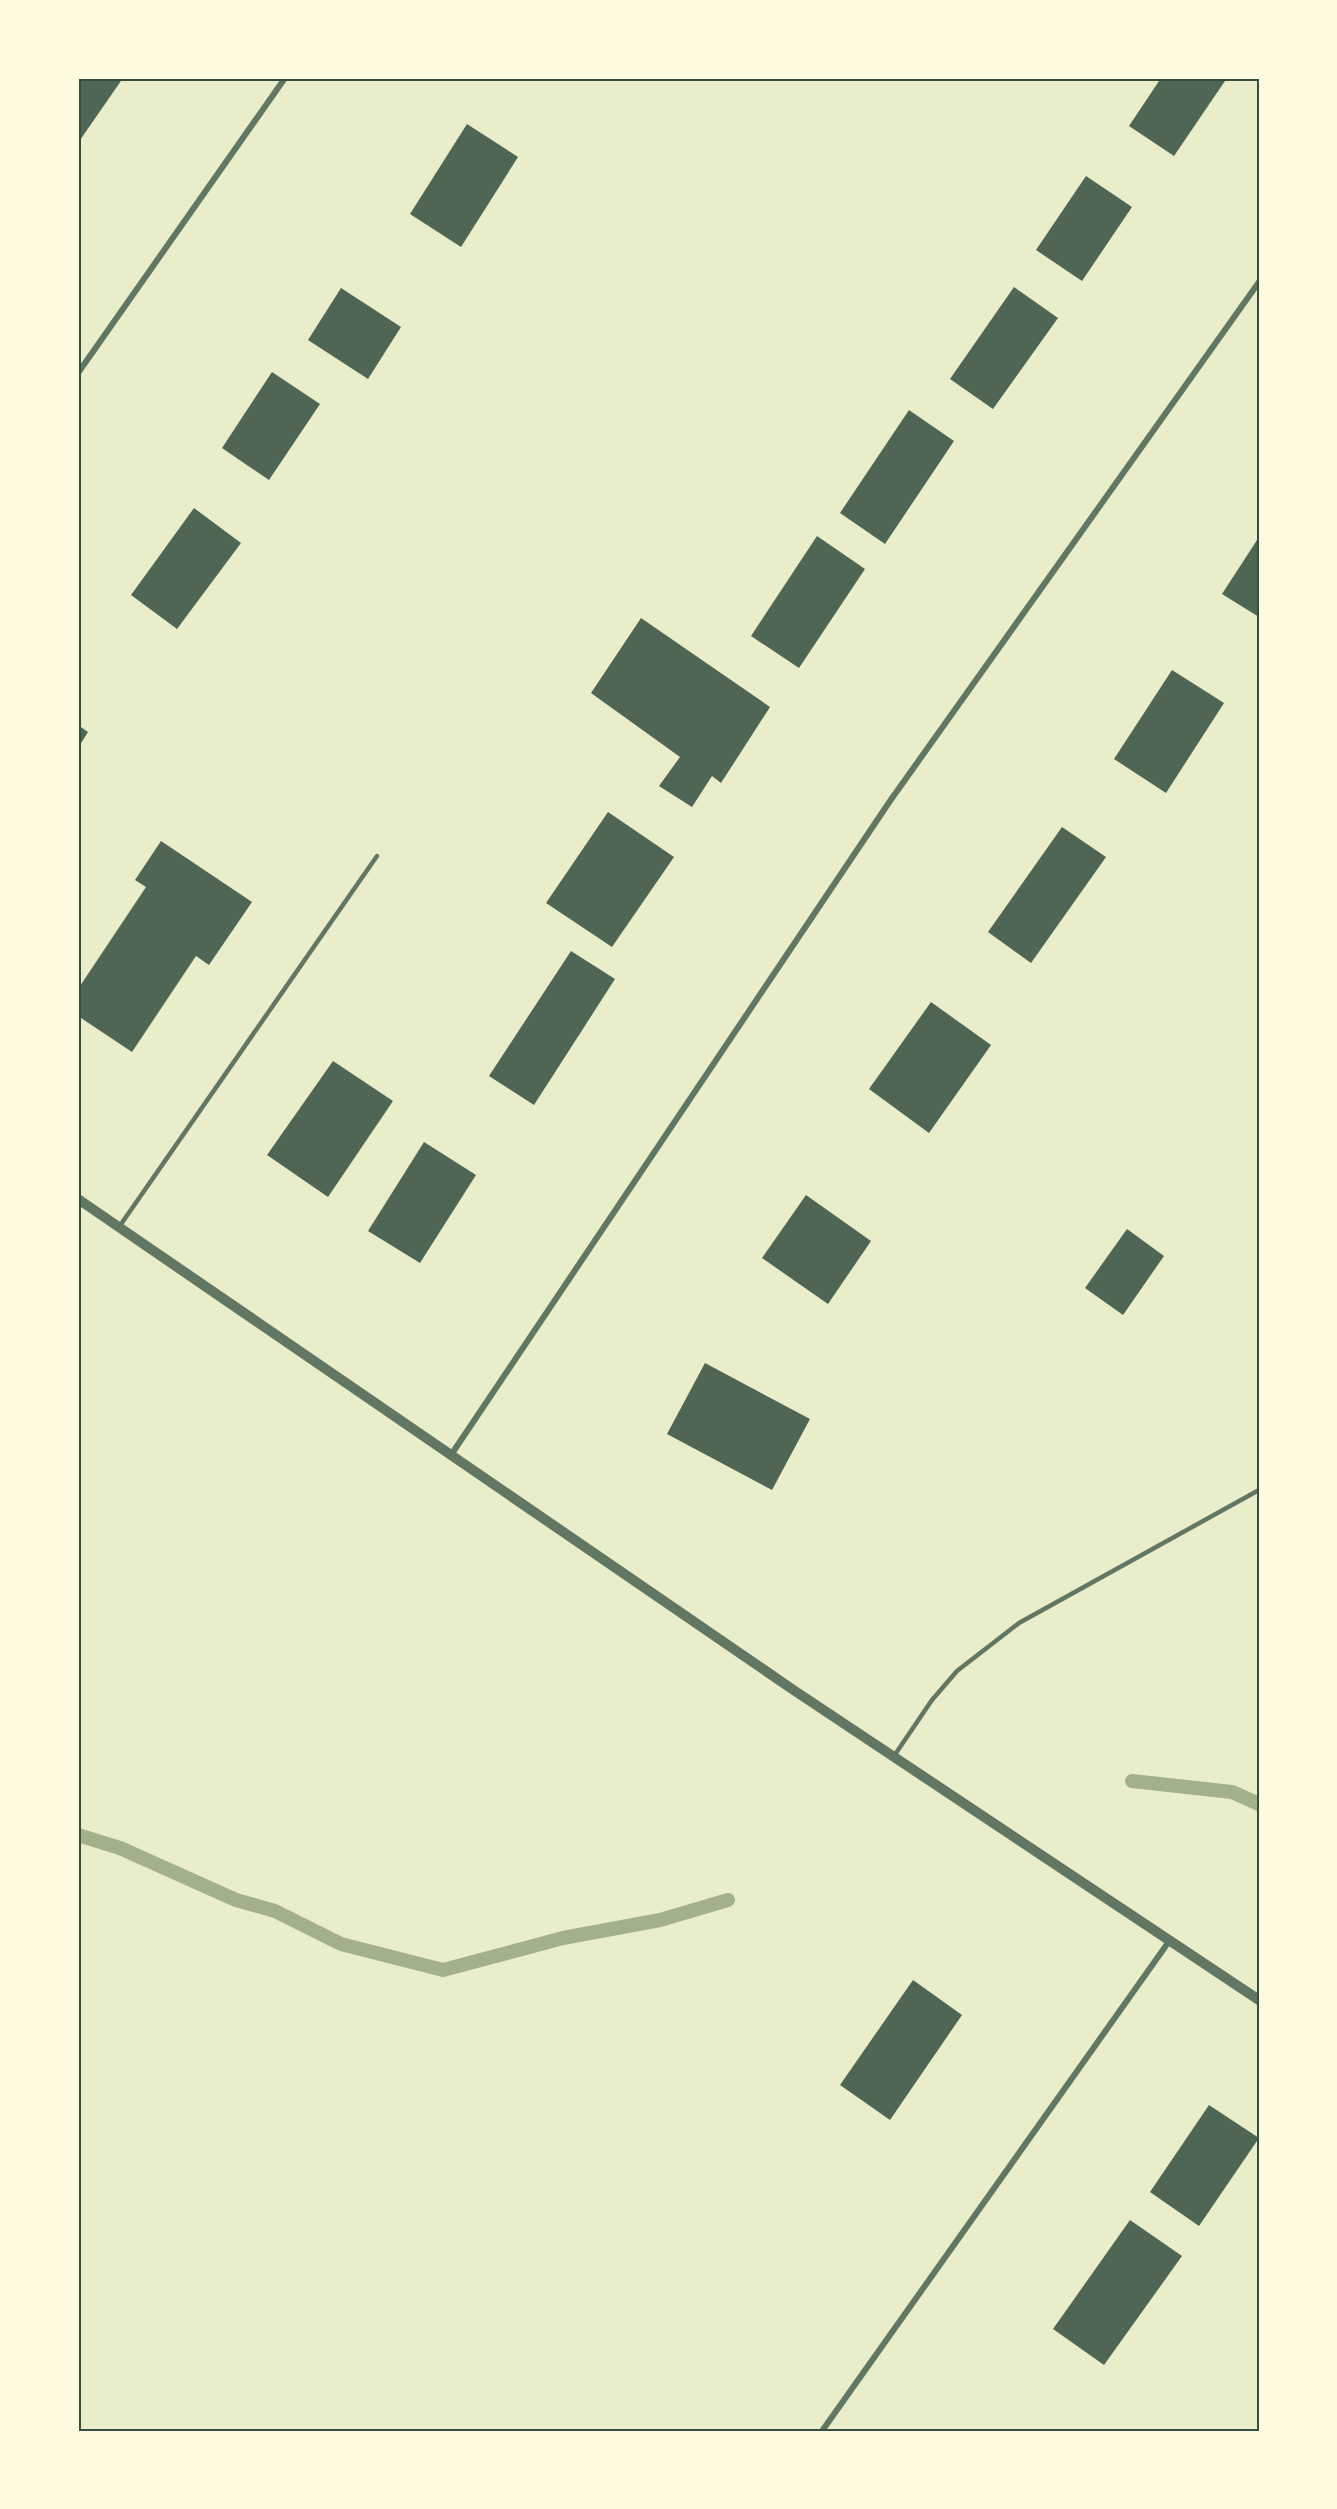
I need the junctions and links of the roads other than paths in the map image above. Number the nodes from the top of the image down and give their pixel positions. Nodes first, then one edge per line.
1 (285, 78) edge
2 (1259, 282) edge
3 (78, 373) edge
4 (377, 856) dead end
5 (78, 1199) edge
6 (119, 1227) junction
7 (451, 1455) junction
8 (1259, 1490) edge
9 (894, 1756) junction
10 (1170, 1940) junction
11 (1259, 2000) edge
12 (822, 2431) edge

1 - 3 street
2 - 7 street
4 - 6 lane
5 - 6 street
6 - 7 street
7 - 9 street
8 - 9 lane
9 - 10 street
10 - 11 street
10 - 12 street

